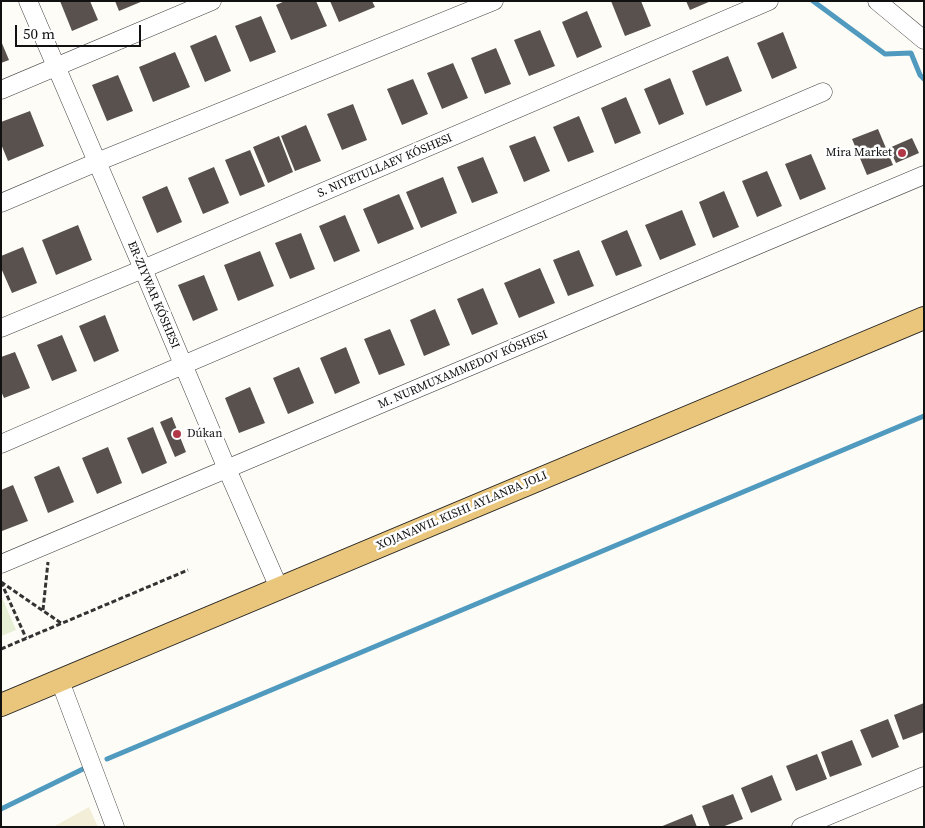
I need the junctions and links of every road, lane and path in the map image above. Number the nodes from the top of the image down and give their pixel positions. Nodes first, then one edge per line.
1 (28, 1) edge
2 (212, 1) edge
3 (494, 1) edge
4 (769, 1) edge
5 (878, 1) edge
6 (924, 40) edge
7 (55, 67) junction
8 (1, 90) edge
9 (823, 92) dead end
10 (97, 162) junction
11 (924, 175) edge
12 (1, 203) edge
13 (143, 270) junction
14 (924, 318) edge
15 (1, 328) edge
16 (183, 365) junction
17 (1, 444) edge
18 (226, 470) junction
19 (1, 564) edge
20 (188, 570) dead end
21 (1, 582) edge
22 (279, 588) junction
23 (61, 623) junction
24 (26, 638) junction
25 (1, 649) edge
26 (60, 681) junction
27 (1, 705) edge
28 (924, 776) edge
29 (115, 827) edge
30 (801, 827) edge

1 - 7 street, ER-ZIYWAR KÓSHESI
2 - 7 street
3 - 10 street
4 - 13 street, S. NIYETULLAEV KÓSHESI
5 - 6 street
7 - 8 street
7 - 10 street, ER-ZIYWAR KÓSHESI
9 - 16 street
10 - 12 street
10 - 13 street, ER-ZIYWAR KÓSHESI
11 - 18 street, M. NURMUXAMMEDOV KÓSHESI
13 - 15 street, S. NIYETULLAEV KÓSHESI
13 - 16 street, ER-ZIYWAR KÓSHESI
14 - 22 main road
16 - 17 street
16 - 18 street, ER-ZIYWAR KÓSHESI
18 - 19 street, M. NURMUXAMMEDOV KÓSHESI
18 - 22 street, ER-ZIYWAR KÓSHESI
20 - 23 path
21 - 23 path
21 - 24 path
22 - 26 main road
23 - 24 path
24 - 25 path
26 - 27 main road
26 - 29 street
28 - 30 street

